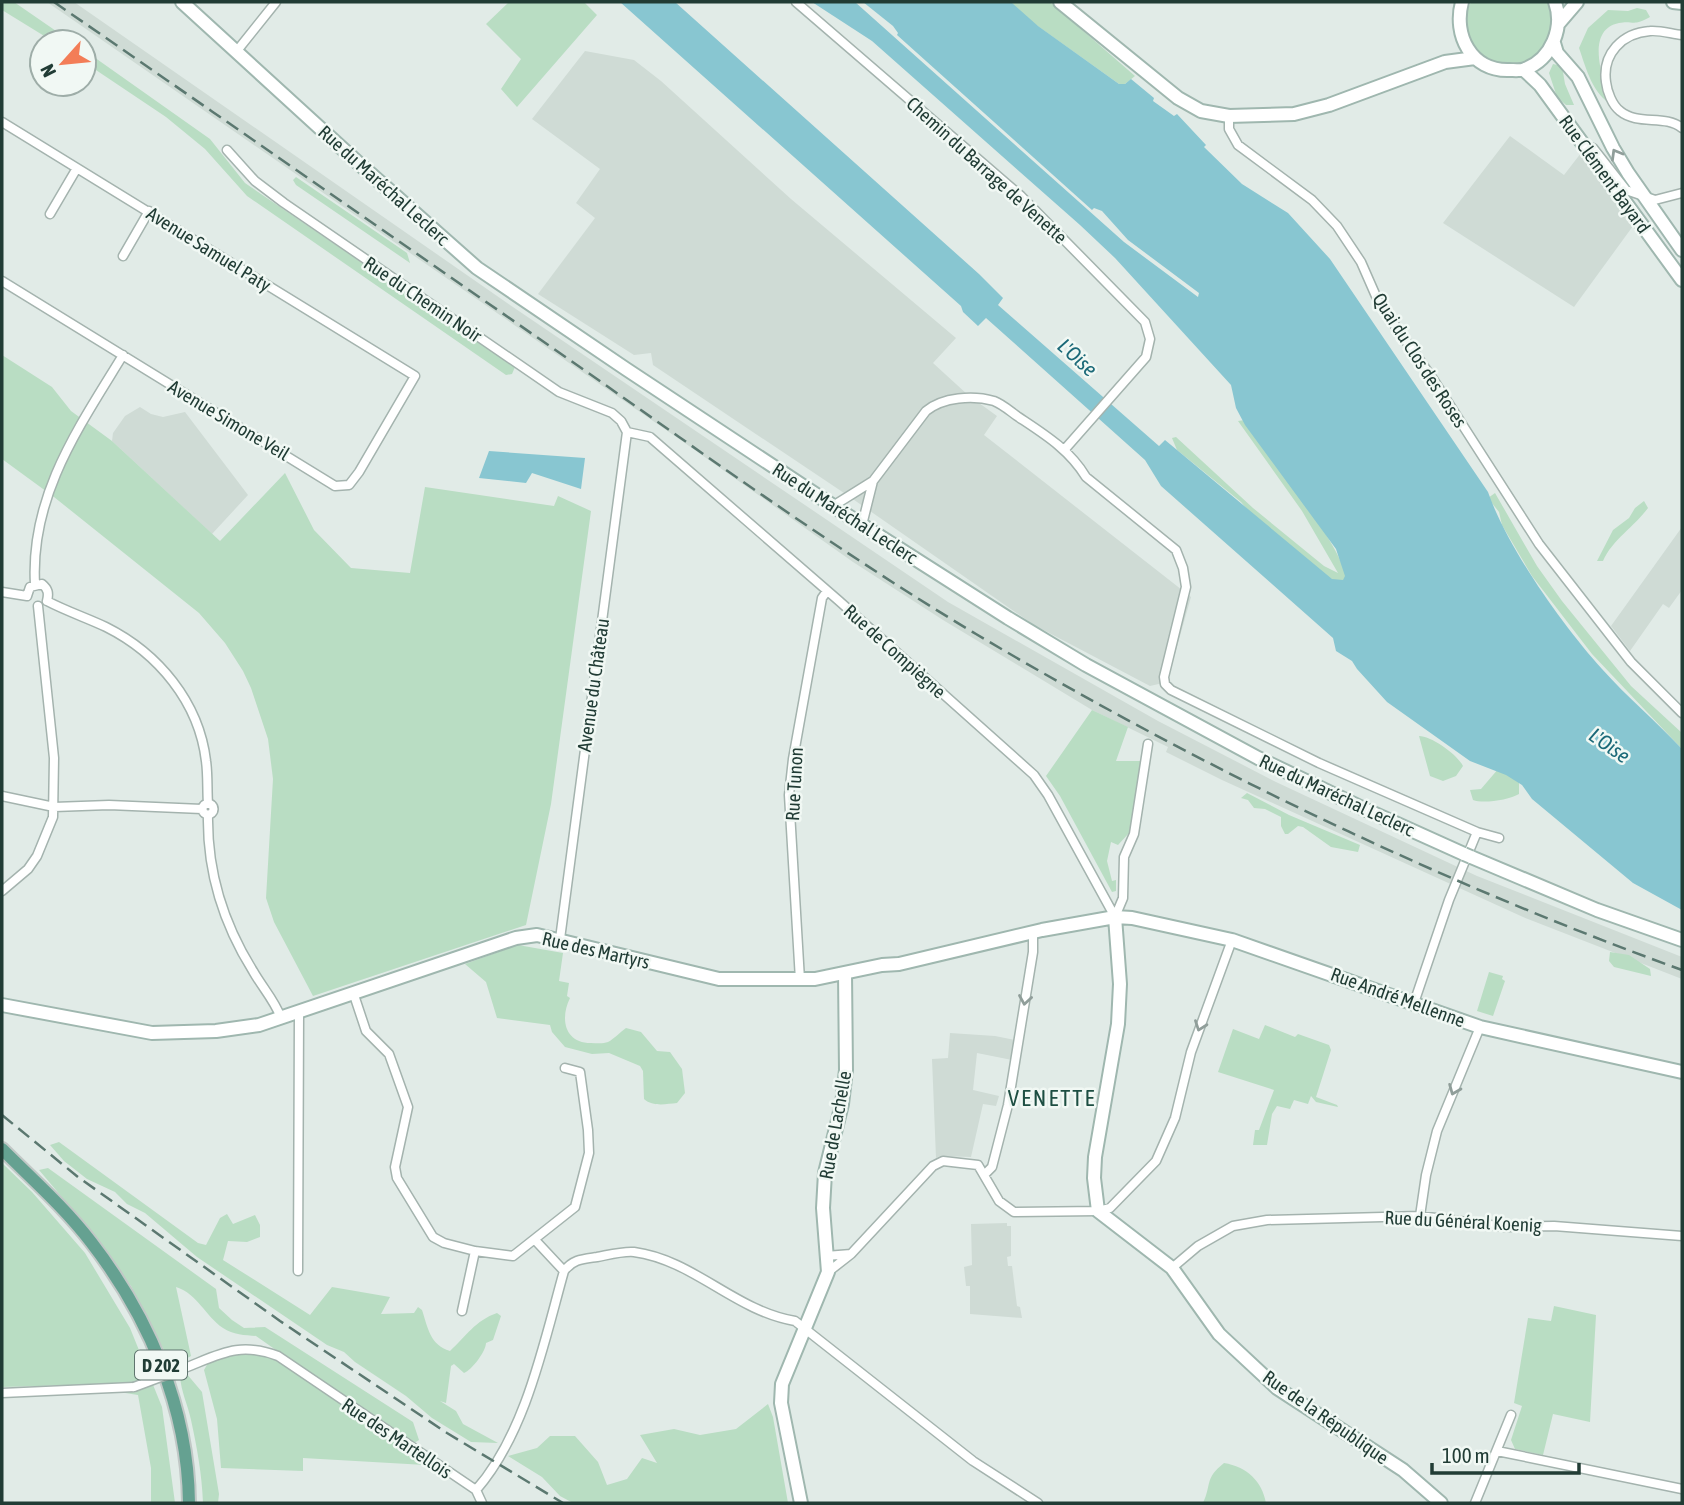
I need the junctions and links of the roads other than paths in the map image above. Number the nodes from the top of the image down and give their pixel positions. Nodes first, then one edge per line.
1 (182, 2) edge
2 (276, 2) edge
3 (796, 2) edge
4 (1060, 2) edge
5 (1462, 2) edge
6 (1555, 2) edge
7 (1577, 2) edge
8 (1673, 2) edge
9 (1682, 3) edge
10 (1559, 23) junction
11 (1682, 35) edge
12 (1462, 40) junction
13 (1554, 43) junction
14 (236, 52) junction
15 (1475, 58) junction
16 (1445, 62) junction
17 (1524, 70) junction
18 (1229, 116) junction
19 (2, 124) edge
20 (1682, 128) edge
21 (1579, 138) junction
22 (227, 150) dead end
23 (77, 168) junction
24 (1682, 193) edge
25 (1642, 196) junction
26 (149, 211) junction
27 (50, 214) dead end
28 (1682, 250) edge
29 (122, 256) dead end
30 (1682, 280) edge
31 (2, 281) edge
32 (123, 355) junction
33 (415, 376) joint
34 (627, 432) junction
35 (1065, 449) junction
36 (873, 481) junction
37 (856, 491) junction
38 (868, 499) junction
39 (833, 506) junction
40 (862, 525) junction
41 (35, 584) junction
42 (827, 591) junction
43 (2, 592) edge
44 (27, 596) junction
45 (47, 601) junction
46 (38, 606) junction
47 (1682, 713) edge
48 (1148, 744) dead end
49 (2, 796) edge
50 (54, 807) junction
51 (206, 809) junction
52 (1477, 832) junction
53 (1499, 838) dead end
54 (2, 891) edge
55 (1115, 917) junction
56 (1033, 932) junction
57 (560, 939) junction
58 (1232, 940) junction
59 (1682, 940) edge
60 (845, 973) junction
61 (800, 980) junction
62 (354, 995) junction
63 (1414, 1003) junction
64 (2, 1005) edge
65 (299, 1012) junction
66 (281, 1018) junction
67 (1480, 1027) junction
68 (565, 1068) dead end
69 (1682, 1072) edge
70 (2, 1149) edge
71 (985, 1174) junction
72 (1098, 1211) junction
73 (1420, 1216) junction
74 (1682, 1236) edge
75 (535, 1240) junction
76 (475, 1251) junction
77 (851, 1254) junction
78 (826, 1256) junction
79 (1172, 1268) junction
80 (298, 1271) dead end
81 (564, 1271) junction
82 (828, 1275) junction
83 (463, 1311) dead end
84 (805, 1328) junction
85 (2, 1393) edge
86 (1511, 1415) dead end
87 (1497, 1451) junction
88 (1682, 1489) edge
89 (476, 1490) junction
90 (189, 1503) edge
91 (482, 1503) edge
92 (801, 1503) edge
93 (1038, 1503) edge
94 (1441, 1503) edge
95 (1475, 1503) edge

1 - 14 street, Rue du Maréchal Leclerc
2 - 14 street
3 - 35 street, Chemin du Barrage de Venette
4 - 18 street
5 - 12 street
6 - 10 street
7 - 10 street
8 - 9 street
10 - 13 street
11 - 20 street
12 - 15 street
12 - 16 street
13 - 17 street
25 -> 13 street, Rue Clément Bayard
14 - 39 street, Rue du Maréchal Leclerc
15 - 16 street
15 - 17 street
16 - 18 street
17 - 21 street, Rue Clément Bayard
18 - 47 street, Quai du Clos des Roses
19 - 23 street, Avenue Samuel Paty
21 - 25 street
21 - 30 street, Rue Clément Bayard
22 - 34 street, Rue du Chemin Noir
23 - 26 street, Avenue Samuel Paty
23 - 27 street
24 - 25 street
25 - 28 street, Rue Clément Bayard
26 - 29 street
26 - 33 street, Avenue Samuel Paty
31 - 32 street, Avenue Simone Veil
32 - 33 street, Avenue Simone Veil
32 - 41 street
34 - 42 street, Rue de Compiègne
34 - 57 street, Avenue du Château
35 - 36 street
35 - 52 street
36 - 37 street
36 - 38 street
37 - 38 street
37 - 39 street
38 - 40 street
39 - 40 street, Rue du Maréchal Leclerc
40 - 59 street, Rue du Maréchal Leclerc
41 - 44 street
41 - 45 street
42 - 55 street, Rue de Compiègne
42 - 61 street, Rue Tunon
43 - 44 street
44 - 46 street
45 - 46 street
45 - 51 street
46 - 50 street
48 - 55 street
49 - 50 street
50 - 51 street
50 - 54 street
51 - 66 street
52 - 53 street
52 - 63 street
55 - 56 street, Rue des Martyrs
55 - 58 street, Rue André Mellenne
55 - 72 street
56 - 60 street, Rue des Martyrs
56 -> 71 street
57 - 61 street, Rue des Martyrs
57 - 62 street, Rue des Martyrs
58 - 63 street, Rue André Mellenne
58 -> 72 street
60 - 61 street, Rue des Martyrs
60 - 78 street, Rue de Lachelle
62 - 65 street, Rue des Martyrs
62 - 76 street
63 - 67 street, Rue André Mellenne
64 - 66 street, Rue des Martyrs
65 - 66 street, Rue des Martyrs
65 - 80 street
67 - 69 street, Rue André Mellenne
67 -> 73 street
68 - 75 street
70 - 90 main road, D 202
71 - 72 street
71 - 77 street
72 - 79 street, Rue de la République
73 - 74 street, Rue du Général Koenig
73 - 79 street, Rue du Général Koenig
75 - 76 street
75 - 81 street
76 - 83 street
77 - 78 street
77 - 82 street
78 - 82 street, Rue de Lachelle
79 - 94 street, Rue de la République
81 - 84 street
81 - 89 street
82 - 84 street
84 - 92 street
84 - 93 street
85 - 89 street, Rue des Martellois, bridge
86 - 87 street
87 - 88 street
87 - 95 street
89 - 91 street

